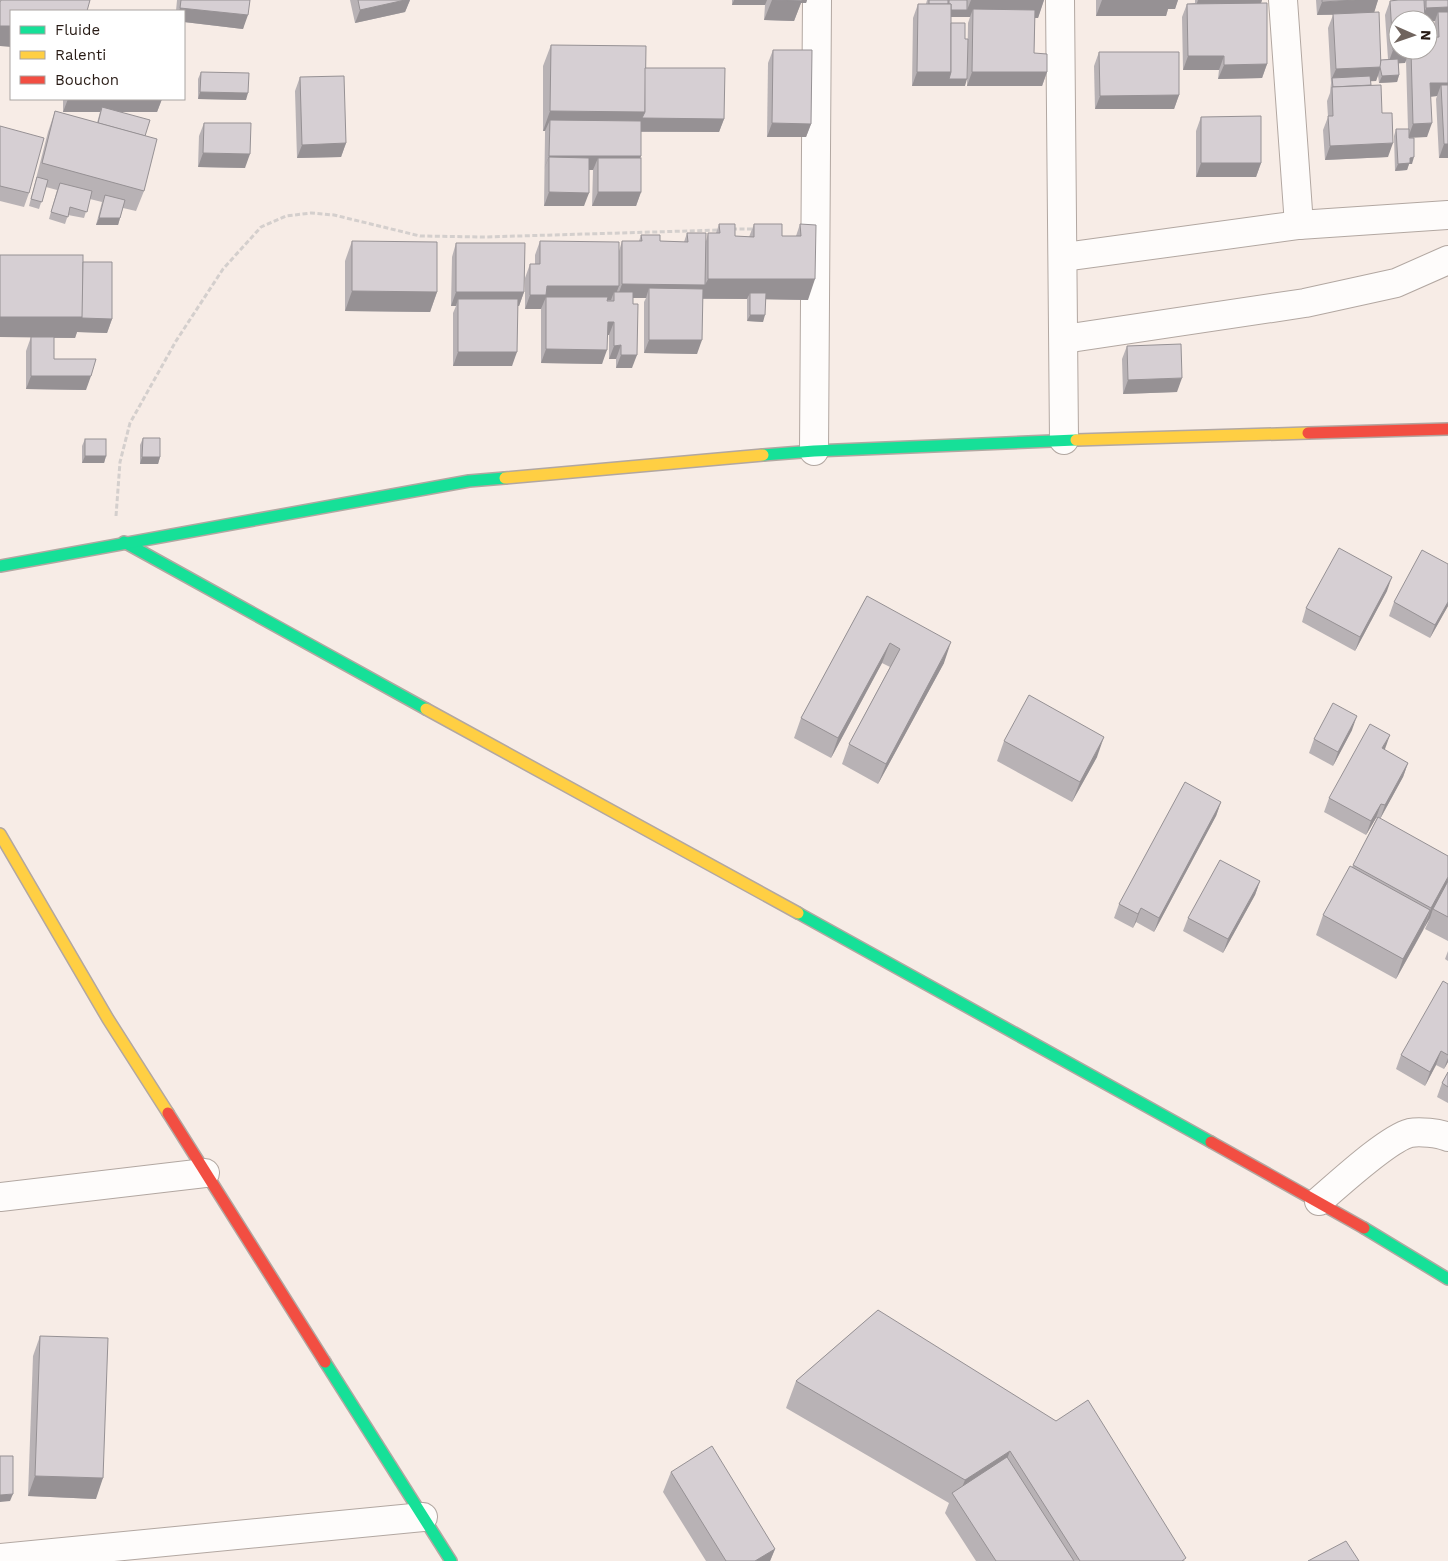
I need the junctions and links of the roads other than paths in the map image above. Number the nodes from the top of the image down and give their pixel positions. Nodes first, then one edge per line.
1 (816, 0) edge
2 (1060, 0) edge
3 (1283, 0) edge
4 (1448, 215) edge
5 (1298, 225) junction
6 (1064, 257) junction
7 (1448, 260) edge
8 (1064, 339) junction
9 (1448, 429) edge
10 (1064, 440) junction
11 (814, 452) junction
12 (124, 542) junction
13 (0, 566) edge
14 (0, 834) edge
15 (1448, 1137) edge
16 (205, 1173) junction
17 (0, 1197) edge
18 (1318, 1201) junction
19 (1448, 1279) edge
20 (423, 1517) junction
21 (0, 1558) edge
22 (451, 1561) edge

1 - 11 street
2 - 6 street
3 - 5 street
4 - 5 street
5 - 6 street
6 - 8 street
7 - 8 street
8 - 10 street
9 - 10 street
10 - 11 street
11 - 12 street
12 - 13 street
12 - 18 street
14 - 16 street
15 - 18 street
16 - 17 street
16 - 20 street
18 - 19 street
20 - 21 street
20 - 22 street

